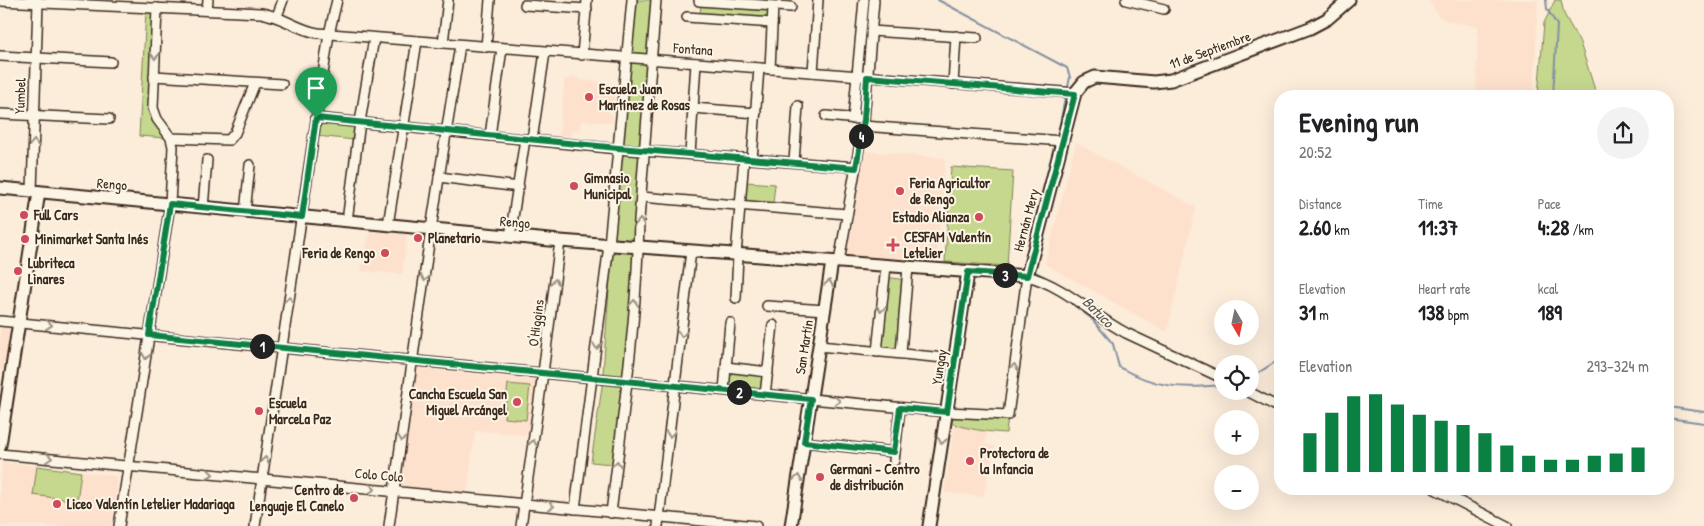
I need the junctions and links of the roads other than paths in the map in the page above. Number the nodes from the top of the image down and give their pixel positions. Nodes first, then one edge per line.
1 (208, 0) edge
2 (278, 0) edge
3 (283, 0) edge
4 (337, 0) edge
5 (448, 0) edge
6 (490, 0) edge
7 (632, 0) edge
8 (656, 0) edge
9 (699, 0) edge
10 (818, 0) edge
11 (864, 0) edge
12 (874, 0) edge
13 (1126, 0) edge
14 (1349, 0) edge
15 (0, 1) edge
16 (38, 2) junction
17 (530, 3) edge
18 (1147, 3) edge
19 (587, 5) edge
20 (774, 6) junction
21 (790, 7) dead end
22 (157, 8) junction
23 (207, 10) junction
24 (1164, 10) dead end
25 (277, 16) junction
26 (687, 17) dead end
27 (698, 18) junction
28 (772, 23) junction
29 (871, 31) junction
30 (329, 34) junction
31 (956, 36) junction
32 (374, 38) junction
33 (977, 38) dead end
34 (417, 41) junction
35 (443, 43) junction
36 (460, 45) junction
37 (486, 47) junction
38 (502, 48) junction
39 (545, 52) junction
40 (582, 54) junction
41 (0, 56) edge
42 (36, 58) junction
43 (628, 58) junction
44 (652, 60) junction
45 (111, 62) dead end
46 (696, 63) junction
47 (759, 68) junction
48 (770, 69) junction
49 (813, 72) junction
50 (154, 76) junction
51 (862, 77) junction
52 (255, 83) junction
53 (282, 84) dead end
54 (953, 84) junction
55 (1075, 94) junction
56 (798, 106) dead end
57 (693, 108) junction
58 (756, 113) junction
59 (0, 114) edge
60 (34, 116) junction
61 (826, 116) dead end
62 (316, 118) junction
63 (109, 119) dead end
64 (853, 119) junction
65 (360, 122) junction
66 (864, 123) junction
67 (404, 127) junction
68 (446, 131) junction
69 (490, 136) junction
70 (171, 138) junction
71 (528, 140) junction
72 (1062, 141) junction
73 (618, 148) junction
74 (646, 150) junction
75 (690, 154) junction
76 (748, 159) junction
77 (207, 160) dead end
78 (794, 162) junction
79 (250, 165) dead end
80 (856, 168) junction
81 (439, 177) junction
82 (519, 186) junction
83 (0, 188) edge
84 (35, 192) junction
85 (641, 197) junction
86 (170, 204) junction
87 (740, 205) junction
88 (203, 208) junction
89 (245, 212) junction
90 (847, 214) junction
91 (302, 217) junction
92 (347, 221) junction
93 (388, 225) junction
94 (431, 229) junction
95 (510, 237) junction
96 (560, 241) junction
97 (609, 245) junction
98 (640, 247) junction
99 (691, 251) junction
100 (737, 255) junction
101 (835, 262) junction
102 (886, 266) junction
103 (908, 268) junction
104 (968, 272) junction
105 (1027, 276) junction
106 (736, 298) dead end
107 (767, 306) dead end
108 (825, 310) junction
109 (0, 321) edge
110 (19, 322) junction
111 (730, 323) dead end
112 (773, 325) dead end
113 (149, 335) junction
114 (819, 346) junction
115 (282, 348) junction
116 (877, 352) junction
117 (901, 354) junction
118 (955, 360) junction
119 (413, 361) junction
120 (726, 367) junction
121 (768, 372) junction
122 (544, 373) junction
123 (1214, 374) edge
124 (593, 378) junction
125 (627, 381) junction
126 (676, 386) junction
127 (724, 390) junction
128 (765, 395) junction
129 (1259, 397) edge
130 (811, 399) junction
131 (1274, 405) edge
132 (900, 408) junction
133 (947, 412) junction
134 (804, 442) junction
135 (0, 445) edge
136 (0, 454) edge
137 (128, 466) junction
138 (262, 479) junction
139 (395, 490) junction
140 (1448, 495) edge
141 (524, 503) junction
142 (575, 509) junction
143 (611, 513) junction
144 (659, 522) edge
145 (119, 526) edge
146 (255, 526) edge
147 (389, 526) edge
148 (521, 526) edge
149 (756, 526) edge
150 (791, 526) edge
151 (929, 526) edge
152 (1507, 526) edge

1 - 23 street
2 - 25 street
3 - 25 street
4 - 30 street
5 - 35 street
6 - 37 street
7 - 43 street
8 - 44 street
9 - 20 street
9 - 27 street
10 - 49 street
11 - 51 street, San Martín
12 - 29 street, San Martín
13 - 18 street
14 - 55 main road, 11 de Septiembre
15 - 16 street, Fontana
16 - 22 street, Fontana
16 - 42 street, Yumbel
17 - 19 street
18 - 24 street
19 - 40 street
20 - 21 street
20 - 28 street
22 - 23 street, Fontana
22 -> 50 street
23 - 25 street, Fontana
25 - 30 street, Fontana
26 - 27 street
27 - 28 street
28 - 48 street
29 - 31 street
29 - 51 street, San Martín
30 - 32 street, Fontana
30 - 62 street
31 - 33 street
31 - 54 street
32 - 34 street, Fontana
32 - 65 street
34 - 35 street, Fontana
34 - 67 street
35 - 36 street, Fontana
36 - 37 street, Fontana
36 - 68 street
37 - 38 street, Fontana
38 - 39 street, Fontana
38 - 69 street
39 - 40 street, Fontana
39 - 71 street
40 - 43 street, Fontana
41 - 42 street
42 - 45 street
42 - 60 street, Yumbel
43 - 44 street, Fontana
43 - 73 street
44 - 46 street, Fontana
44 - 74 street
46 - 47 street, Fontana
46 - 57 street
47 - 48 street, Fontana
47 - 58 street
48 - 49 street, Fontana
49 - 51 street, Fontana
50 - 52 street
50 - 70 street
51 - 54 street, Fontana
51 - 64 street, San Martín
51 - 66 street, San Martín
52 - 53 street
52 - 70 street
54 - 55 street, Fontana
55 - 72 main road, Hernán Mery
56 - 78 street
57 - 58 street
57 - 75 street
58 - 76 street
59 - 60 street
60 - 63 street
84 -> 60 street, Yumbel
61 - 64 street
62 - 65 street
62 - 91 street
64 - 66 street
65 - 67 street
65 - 92 street
66 - 72 street
66 - 80 street, San Martín
67 - 68 street
67 - 93 street
68 - 69 street
68 - 81 street
69 - 71 street
70 - 86 street
71 - 73 street
71 - 82 street
72 - 105 main road, Hernán Mery
73 - 74 street
73 - 97 street
74 - 75 street
74 - 85 street
75 - 76 street
76 - 78 street
76 - 87 street
77 - 88 street
78 - 80 street
79 - 89 street
80 - 90 street, San Martín
81 - 82 street
81 - 94 street
82 - 95 street
83 - 84 main road, Rengo
84 - 86 main road, Rengo
84 - 110 main road, Yumbel
85 - 87 street
98 -> 85 street
86 - 88 main road, Rengo
86 - 113 street
87 - 90 street
87 - 100 street
88 - 89 main road, Rengo
89 - 91 main road, Rengo
90 - 101 street, San Martín
91 - 92 main road, Rengo
115 -> 91 street
92 - 93 main road, Rengo
93 - 94 main road, Rengo
94 - 95 main road, Rengo
94 -> 119 street
95 - 96 main road, Rengo
96 - 97 main road, Rengo
122 -> 96 street, O'Higgins
97 - 98 main road, Rengo
97 -> 124 street
98 - 99 main road, Rengo
125 -> 98 street
99 - 100 main road, Rengo
99 -> 126 street
100 - 101 main road, Rengo
100 - 106 street
101 - 102 main road, Rengo
108 -> 101 main road, San Martín
102 - 103 main road, Rengo
102 -> 116 street
103 - 104 main road, Rengo
103 - 117 street
104 - 105 main road, Rengo
104 - 118 main road, Yungay
105 - 123 street
133 -> 105 street, Hernán Mery
107 - 108 street
108 - 114 main road, San Martín
109 - 110 street
110 -> 113 street
110 - 135 main road, Yumbel
111 - 120 street
112 - 121 street
113 - 115 street
113 -> 137 street
114 - 116 street
114 - 130 main road, San Martín
115 - 119 street
138 -> 115 street
116 - 117 street
117 - 118 street
118 - 133 main road, Yungay
119 - 122 street
119 -> 139 street
120 - 121 street
120 - 127 street
121 - 128 street
122 - 124 street
141 -> 122 street, O'Higgins
124 - 125 street
124 - 142 street
125 - 126 street
143 -> 125 street
126 - 127 street
126 -> 144 street
127 - 128 street
128 - 130 street
129 - 131 street
130 -> 132 street
130 - 134 main road, San Martín
132 - 133 street
132 - 134 street
133 -> 151 main road, Yungay
150 -> 134 main road, San Martín
136 -> 137 street, Colo Colo
137 -> 138 street, Colo Colo
137 - 145 street
138 -> 139 street, Colo Colo
138 - 146 street
139 - 141 street, Colo Colo
139 - 147 street
140 - 152 street
141 -> 142 street, Colo Colo
141 - 148 street, O'Higgins
142 - 143 street, Colo Colo
143 - 144 street, Colo Colo
144 - 149 street, Colo Colo

